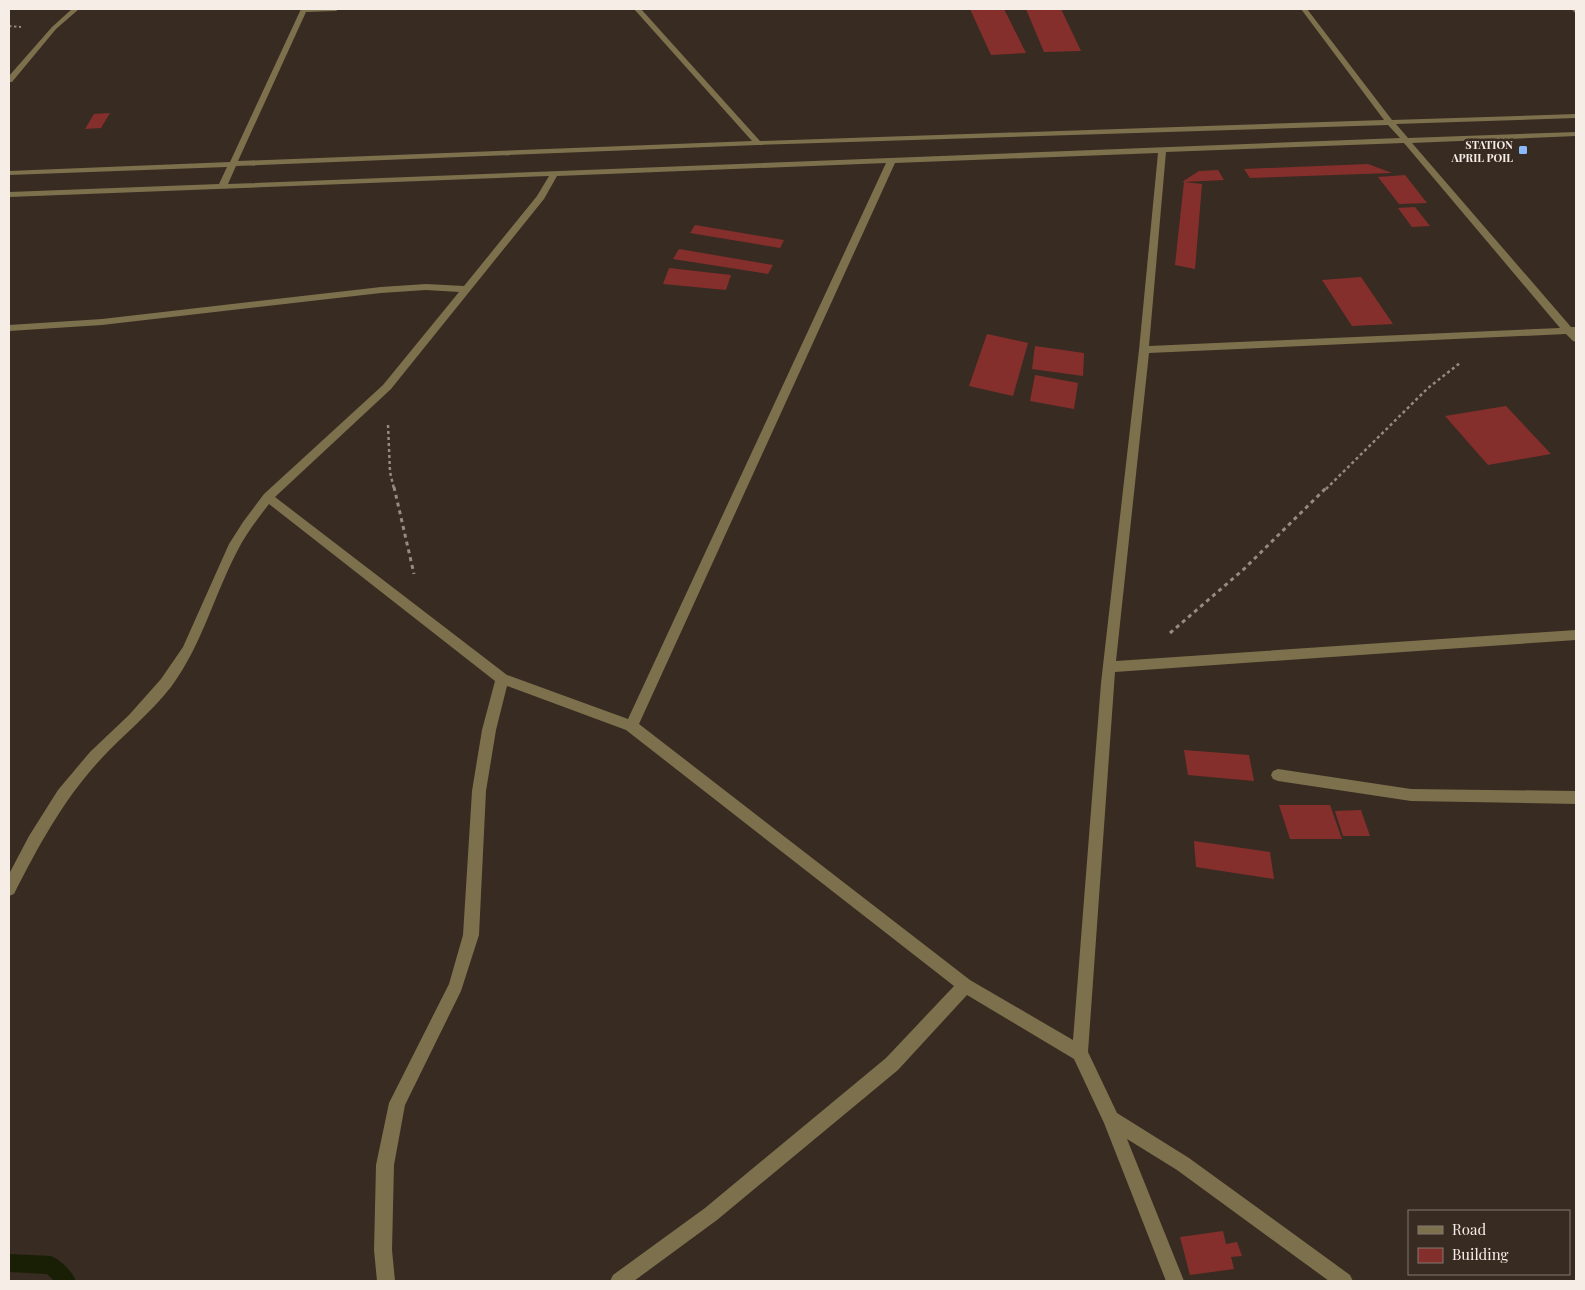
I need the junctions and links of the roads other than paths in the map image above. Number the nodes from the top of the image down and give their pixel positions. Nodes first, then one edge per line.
1 (76, 9) edge
2 (304, 9) edge
3 (336, 9) edge
4 (637, 9) edge
5 (1304, 9) edge
6 (9, 80) edge
7 (1576, 116) edge
8 (1390, 122) junction
9 (1576, 134) edge
10 (1406, 140) junction
11 (758, 143) junction
12 (1162, 150) junction
13 (892, 160) junction
14 (232, 164) junction
15 (9, 173) edge
16 (554, 175) junction
17 (222, 187) junction
18 (9, 195) edge
19 (466, 289) junction
20 (9, 328) edge
21 (1573, 330) edge
22 (1576, 339) edge
23 (1144, 350) junction
24 (268, 497) junction
25 (1576, 635) edge
26 (1109, 667) junction
27 (502, 679) junction
28 (631, 726) junction
29 (1278, 775) dead end
30 (1576, 798) edge
31 (9, 889) edge
32 (965, 985) junction
33 (1080, 1053) junction
34 (1111, 1119) junction
35 (386, 1281) edge
36 (619, 1281) edge
37 (1175, 1281) edge
38 (1344, 1281) edge

1 - 6 street
2 - 3 street
2 - 14 street
4 - 11 street
5 - 8 street
7 - 8 street
8 - 10 street
8 - 11 street
9 - 10 street
10 - 12 street
10 - 21 street
11 - 14 street
12 - 13 street
12 - 23 street
13 - 16 street
13 - 28 street
14 - 15 street
14 - 17 street
16 - 17 street
16 - 19 street
17 - 18 street
19 - 20 street
19 - 24 street
21 - 22 street
21 - 23 street
23 - 26 street
24 - 27 street
24 - 31 street
25 - 26 street
26 - 33 street
27 - 28 street
27 - 35 street
28 - 32 street
29 - 30 street
32 - 33 street
32 - 36 street
33 - 34 street
34 - 37 street
34 - 38 street

